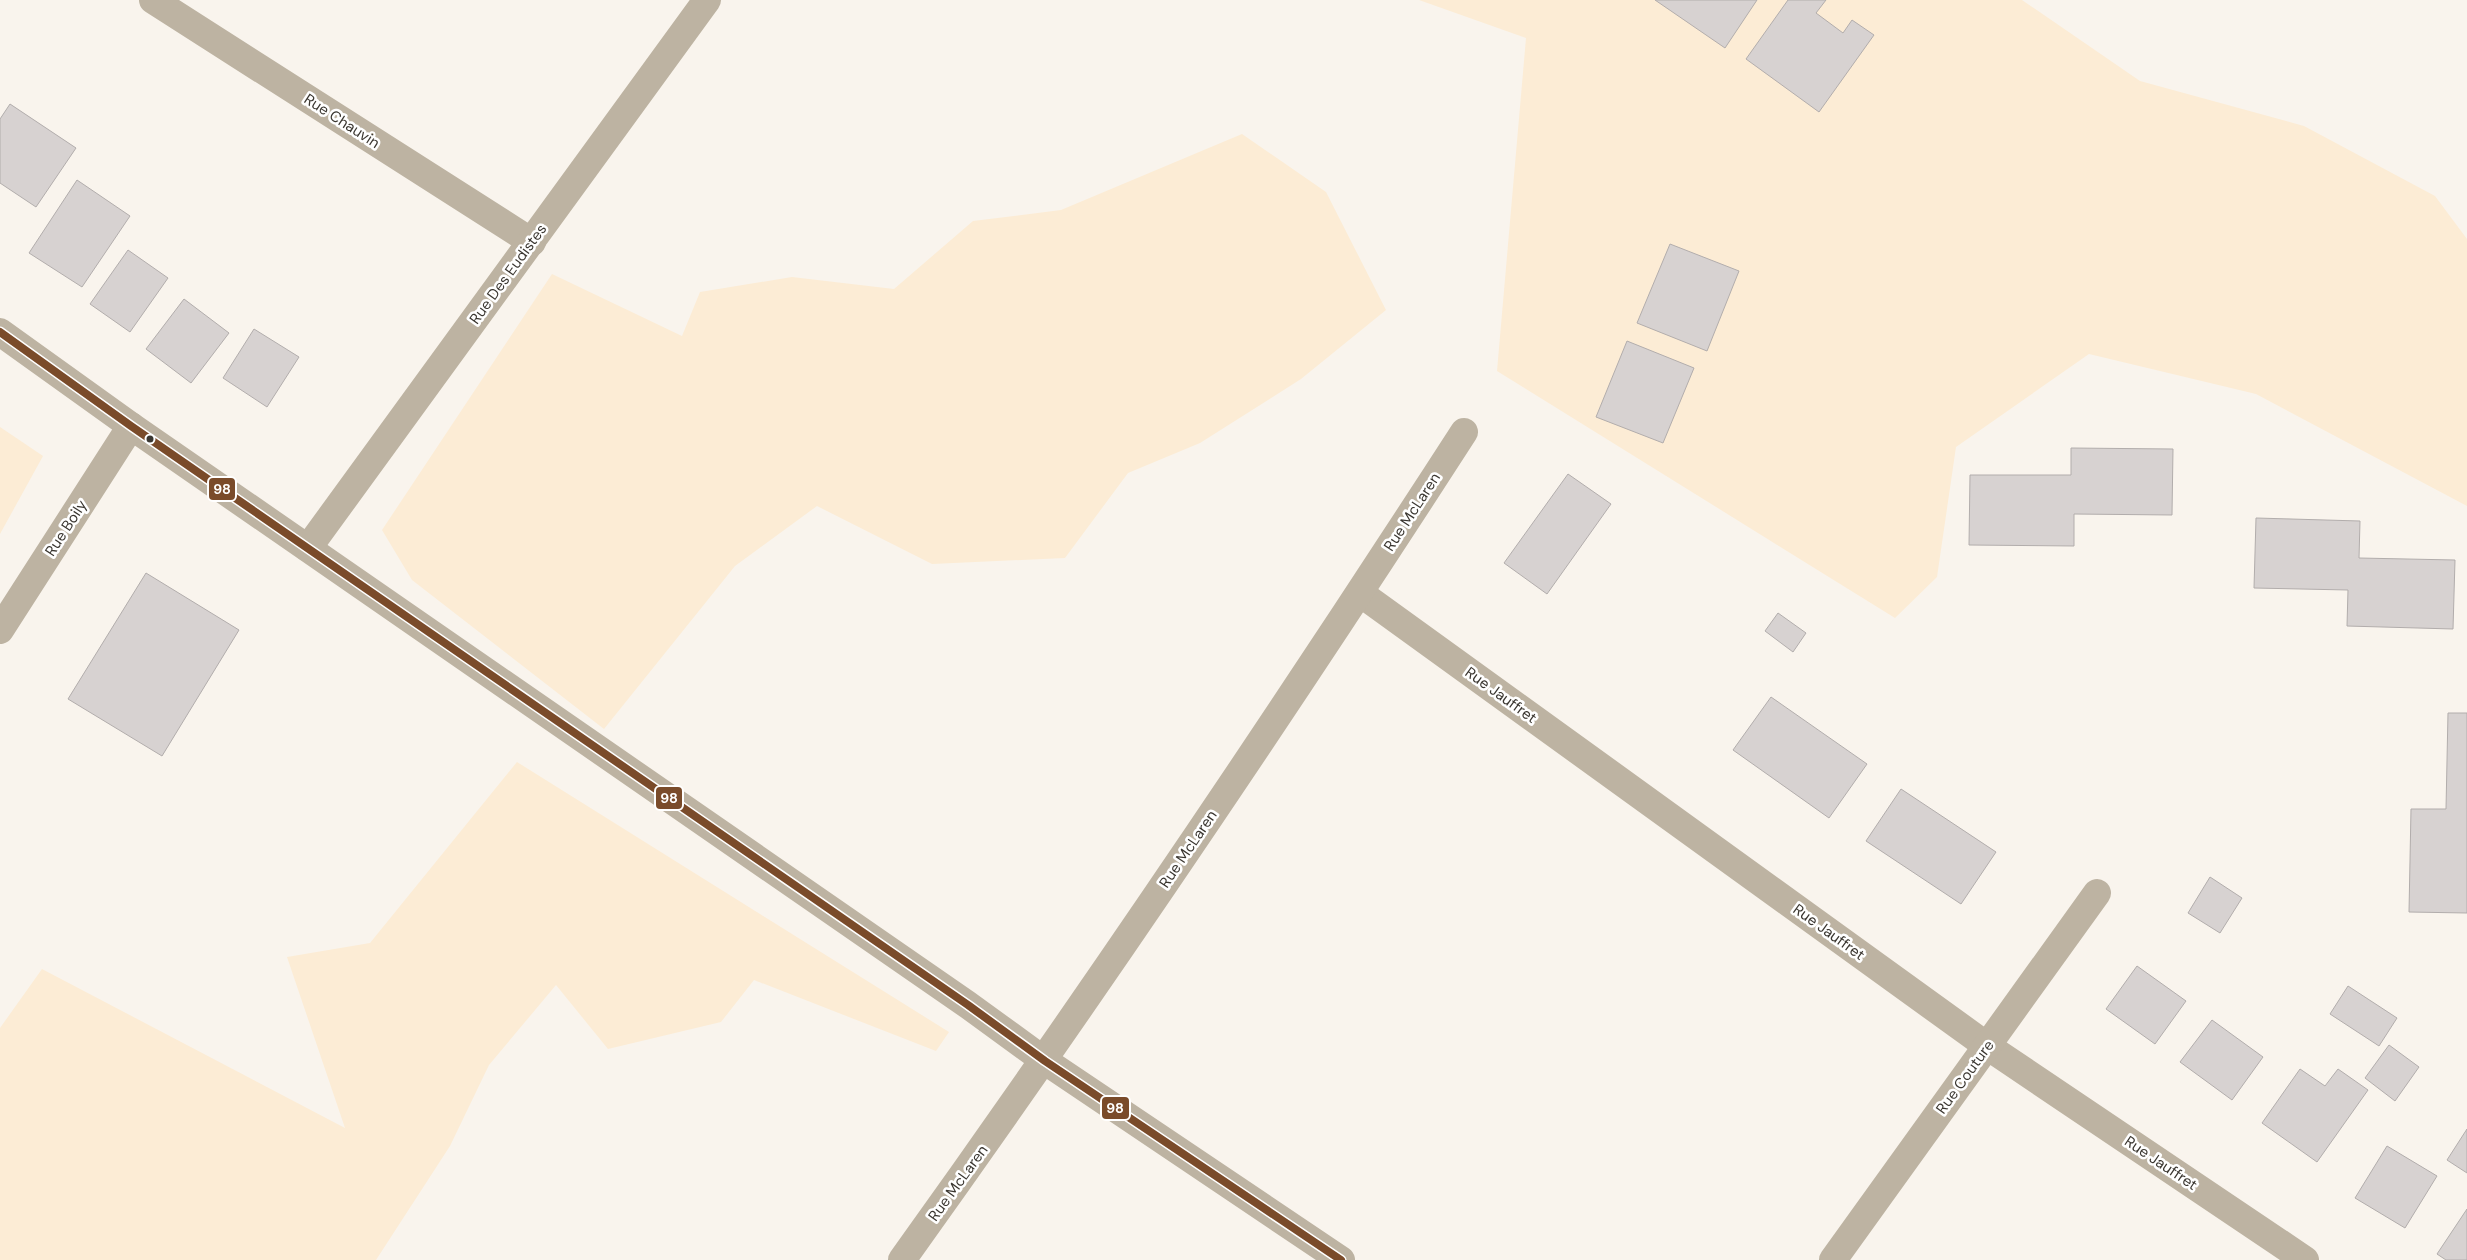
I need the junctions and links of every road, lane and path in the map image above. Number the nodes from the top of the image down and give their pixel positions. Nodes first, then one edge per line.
1 (153, 0) edge
2 (707, 0) edge
3 (532, 242) junction
4 (0, 332) edge
5 (132, 426) junction
6 (1464, 432) dead end
7 (308, 548) junction
8 (1360, 593) junction
9 (0, 630) edge
10 (2097, 893) dead end
11 (1987, 1046) junction
12 (1045, 1061) junction
13 (902, 1260) edge
14 (1341, 1260) edge
15 (1833, 1260) edge
16 (2305, 1260) edge

1 - 3 street, Rue Chauvin
2 - 3 street, Rue Des Eudistes
3 - 7 street, Rue Des Eudistes
4 - 5 street
5 - 7 street
5 - 9 street, Rue Boily
6 - 8 street, Rue McLaren
7 - 12 street
8 - 11 street, Rue Jauffret
8 - 12 street, Rue McLaren
10 - 11 street, Rue Couture
11 - 15 street, Rue Couture
11 - 16 street, Rue Jauffret
12 - 13 street, Rue McLaren
12 - 14 street

